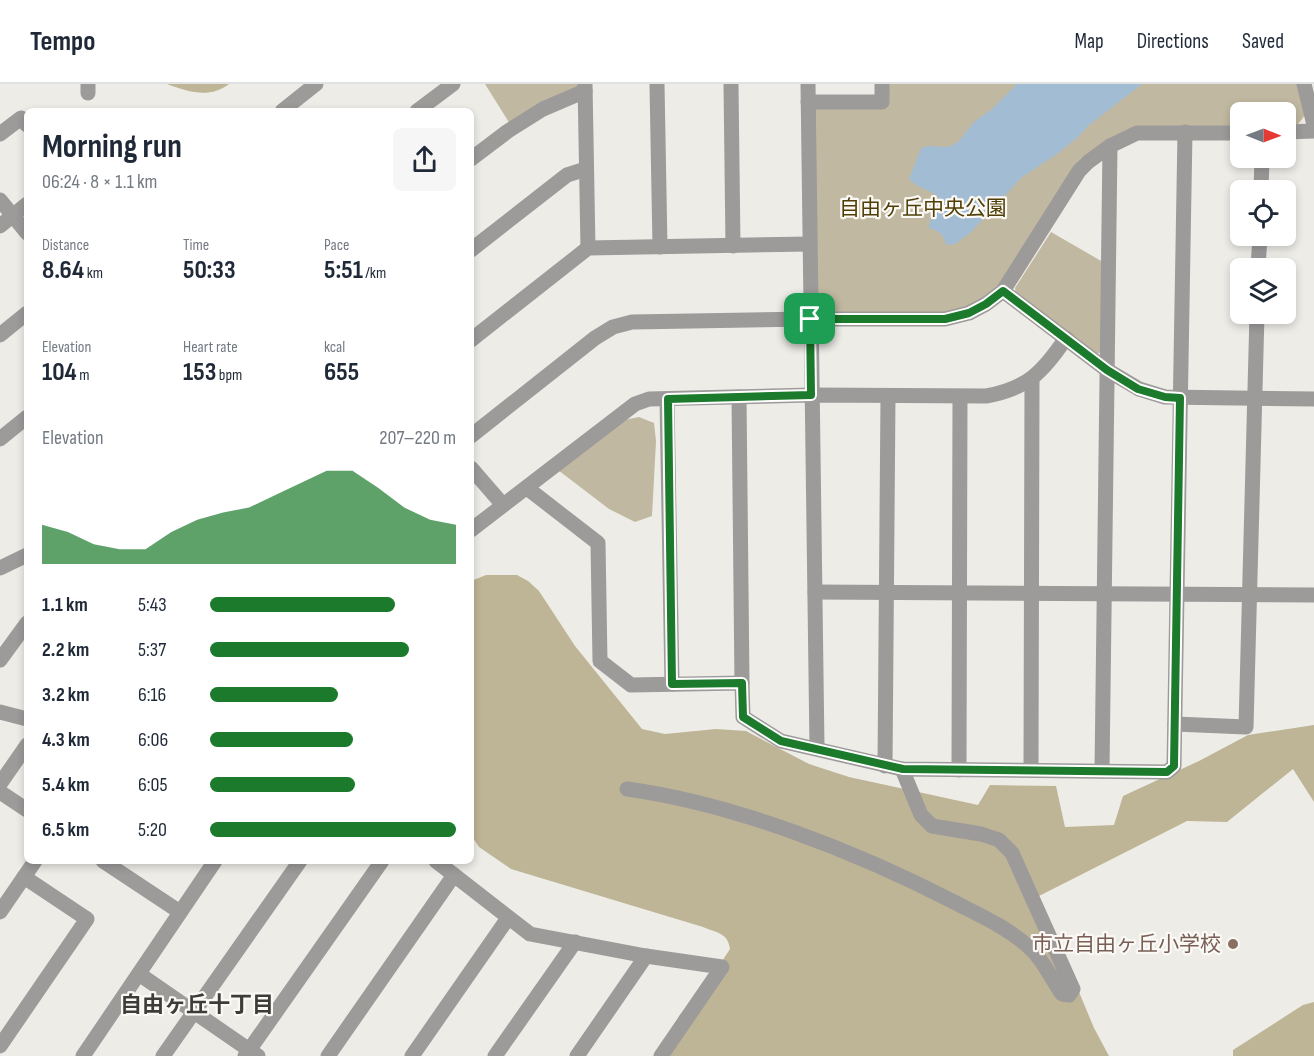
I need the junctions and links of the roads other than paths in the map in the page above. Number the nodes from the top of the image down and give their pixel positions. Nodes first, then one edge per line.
1 (316, 84) edge
2 (453, 84) edge
3 (657, 84) edge
4 (730, 84) edge
5 (808, 84) edge
6 (882, 84) edge
7 (1304, 84) edge
8 (585, 87) edge
9 (808, 102) junction
10 (286, 108) edge
11 (421, 108) edge
12 (24, 122) edge
13 (1314, 124) edge
14 (1314, 131) edge
15 (1185, 132) junction
16 (1230, 132) edge
17 (1296, 132) edge
18 (0, 134) edge
19 (1110, 146) junction
20 (474, 157) edge
21 (586, 169) junction
22 (0, 200) edge
23 (24, 207) edge
24 (13, 216) junction
25 (0, 226) edge
26 (24, 229) edge
27 (810, 244) junction
28 (733, 246) junction
29 (660, 247) junction
30 (474, 248) edge
31 (588, 248) junction
32 (1003, 291) junction
33 (24, 315) edge
34 (810, 319) junction
35 (1257, 324) edge
36 (0, 335) edge
37 (474, 338) edge
38 (1066, 338) junction
39 (1107, 370) junction
40 (1032, 379) junction
41 (811, 395) junction
42 (888, 396) junction
43 (960, 397) junction
44 (739, 398) junction
45 (1180, 398) junction
46 (668, 399) junction
47 (1254, 399) junction
48 (1314, 399) edge
49 (24, 419) edge
50 (474, 434) edge
51 (0, 439) edge
52 (474, 471) edge
53 (527, 488) junction
54 (503, 505) junction
55 (474, 528) edge
56 (24, 556) edge
57 (0, 568) edge
58 (816, 592) junction
59 (887, 593) junction
60 (960, 594) junction
61 (1033, 594) junction
62 (1104, 595) junction
63 (1177, 595) junction
64 (1314, 595) edge
65 (1248, 596) junction
66 (24, 627) edge
67 (0, 660) edge
68 (742, 683) junction
69 (672, 684) junction
70 (0, 712) edge
71 (24, 718) edge
72 (1174, 724) junction
73 (817, 748) junction
74 (24, 749) edge
75 (885, 765) junction
76 (903, 769) junction
77 (959, 770) junction
78 (1031, 770) junction
79 (1102, 771) junction
80 (0, 784) edge
81 (627, 789) dead end
82 (0, 792) edge
83 (24, 808) edge
84 (33, 864) edge
85 (213, 864) edge
86 (298, 864) edge
87 (380, 864) edge
88 (440, 864) edge
89 (122, 866) edge
90 (454, 875) junction
91 (24, 877) junction
92 (0, 912) edge
93 (180, 912) junction
94 (508, 918) junction
95 (575, 942) junction
96 (646, 956) junction
97 (140, 974) junction
98 (194, 1011) junction
99 (0, 1047) edge
100 (250, 1054) edge
101 (83, 1056) edge
102 (163, 1056) edge
103 (328, 1056) edge
104 (412, 1056) edge
105 (495, 1056) edge
106 (577, 1056) edge
107 (661, 1056) edge

1 - 10 street
2 - 11 street
3 - 29 street
4 - 28 street
5 - 9 street
6 - 9 street
7 - 13 street
8 - 20 street
8 - 21 street
9 - 27 street
12 - 18 street
14 - 17 street
15 - 16 street
15 - 19 street
15 - 45 street
19 - 32 street
19 - 39 street
21 - 30 street
21 - 31 street
22 - 24 street
23 - 24 street
24 - 25 street
24 - 26 street
27 - 28 street
27 - 34 street
28 - 29 street
29 - 31 street
31 - 37 street
32 - 34 street
32 - 38 street
33 - 36 street
34 - 41 street
34 - 50 street
35 - 47 street
38 - 39 street
38 - 40 street
39 - 45 street
39 - 62 street
40 - 43 street
40 - 61 street
41 - 42 street
41 - 44 street
41 - 58 street
42 - 43 street
42 - 59 street
43 - 60 street
44 - 46 street
44 - 68 street
45 - 47 street
45 - 63 street
46 - 53 street
46 - 69 street
47 - 48 street
47 - 65 street
49 - 51 street
52 - 54 street
53 - 54 street
53 - 69 street
54 - 55 street
56 - 57 street
58 - 59 street
58 - 73 street
59 - 60 street
59 - 75 street
60 - 61 street
60 - 77 street
61 - 62 street
61 - 78 street
62 - 63 street
62 - 79 street
63 - 65 street
63 - 72 street
64 - 65 street
65 - 72 street
66 - 67 street
68 - 69 street
68 - 73 street
70 - 71 street
72 - 79 street
73 - 75 street
74 - 80 street
75 - 76 street
76 - 77 street
76 - 81 street
77 - 78 street
78 - 79 street
82 - 83 street
84 - 91 street
85 - 93 street
86 - 98 street
87 - 100 street
88 - 90 street
89 - 93 street
90 - 94 street
90 - 103 street
91 - 92 street
91 - 99 street
93 - 97 street
94 - 95 street
94 - 104 street
95 - 96 street
95 - 105 street
96 - 106 street
96 - 107 street
97 - 98 street
97 - 101 street
98 - 100 street
98 - 102 street

